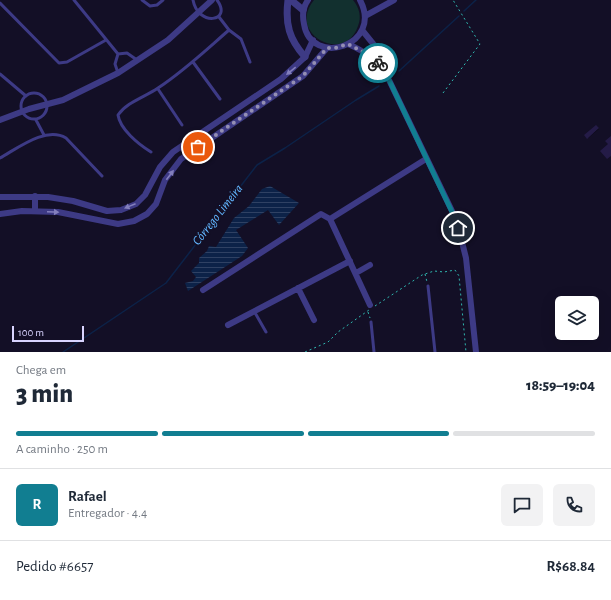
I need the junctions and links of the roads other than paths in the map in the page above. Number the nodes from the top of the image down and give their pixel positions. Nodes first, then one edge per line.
1 (74, 0) edge
2 (142, 0) edge
3 (163, 0) edge
4 (194, 0) edge
5 (212, 0) edge
6 (217, 0) edge
7 (290, 0) edge
8 (308, 0) edge
9 (360, 0) edge
10 (368, 0) edge
11 (394, 0) edge
12 (0, 3) edge
13 (303, 10) junction
14 (199, 13) junction
15 (365, 16) junction
16 (219, 17) junction
17 (229, 30) junction
18 (362, 30) junction
19 (106, 40) junction
20 (313, 40) junction
21 (348, 44) junction
22 (327, 48) junction
23 (118, 54) junction
24 (305, 57) junction
25 (138, 61) junction
26 (387, 61) dead end
27 (193, 62) junction
28 (250, 62) dead end
29 (118, 73) junction
30 (0, 74) edge
31 (3, 77) junction
32 (0, 80) edge
33 (158, 89) junction
34 (26, 96) junction
35 (254, 97) junction
36 (220, 99) dead end
37 (47, 104) junction
38 (260, 106) junction
39 (22, 112) junction
40 (0, 120) edge
41 (36, 120) junction
42 (182, 125) dead end
43 (44, 136) junction
44 (151, 152) dead end
45 (0, 158) edge
46 (426, 159) junction
47 (102, 176) dead end
48 (153, 182) junction
49 (163, 186) junction
50 (35, 196) junction
51 (0, 197) edge
52 (34, 211) junction
53 (0, 214) edge
54 (330, 219) junction
55 (350, 261) junction
56 (370, 265) dead end
57 (356, 273) junction
58 (428, 286) road end
59 (298, 288) junction
60 (203, 290) dead end
61 (369, 308) road end
62 (254, 311) junction
63 (314, 320) dead end
64 (371, 322) road end
65 (228, 325) dead end
66 (266, 332) dead end
67 (374, 352) edge
68 (435, 352) edge
69 (476, 352) edge

1 - 19 lane
2 - 3 lane
4 - 14 lane
5 - 14 street
6 - 16 lane
7 - 13 street
7 - 24 street
8 - 13 street
9 - 10 street
9 - 15 street
11 - 15 street
12 - 19 lane
13 - 20 street
14 - 16 lane
14 - 25 street
15 - 18 street
16 - 17 lane
17 - 27 lane
17 - 28 lane
18 - 21 street
18 - 26 street
19 - 23 lane
20 - 22 street
20 - 24 street
21 - 22 street
21 - 46 street
22 - 38 street
23 - 25 lane
23 - 29 lane
24 -> 35 street
25 - 29 street
27 - 33 lane
27 - 36 lane
29 - 37 street
30 - 31 lane
31 - 32 lane
31 - 34 lane
33 - 42 lane
33 - 44 lane
34 - 37 lane
34 - 39 lane
35 - 38 street
35 - 48 street
37 - 39 street
37 - 41 lane
49 -> 38 street
39 - 40 street
39 - 41 lane
41 - 43 lane
43 - 45 lane
43 - 47 lane
46 - 54 street
46 - 69 street
48 - 49 street
48 -> 50 street
52 -> 49 street
50 - 51 street
50 - 52 street
52 - 53 street
54 - 55 street
54 - 60 street
55 - 57 street
55 - 59 street
56 - 57 street
57 - 61 street
58 - 68 lane
59 - 62 street
59 - 63 street
62 - 65 street
62 - 66 lane
64 - 67 lane

